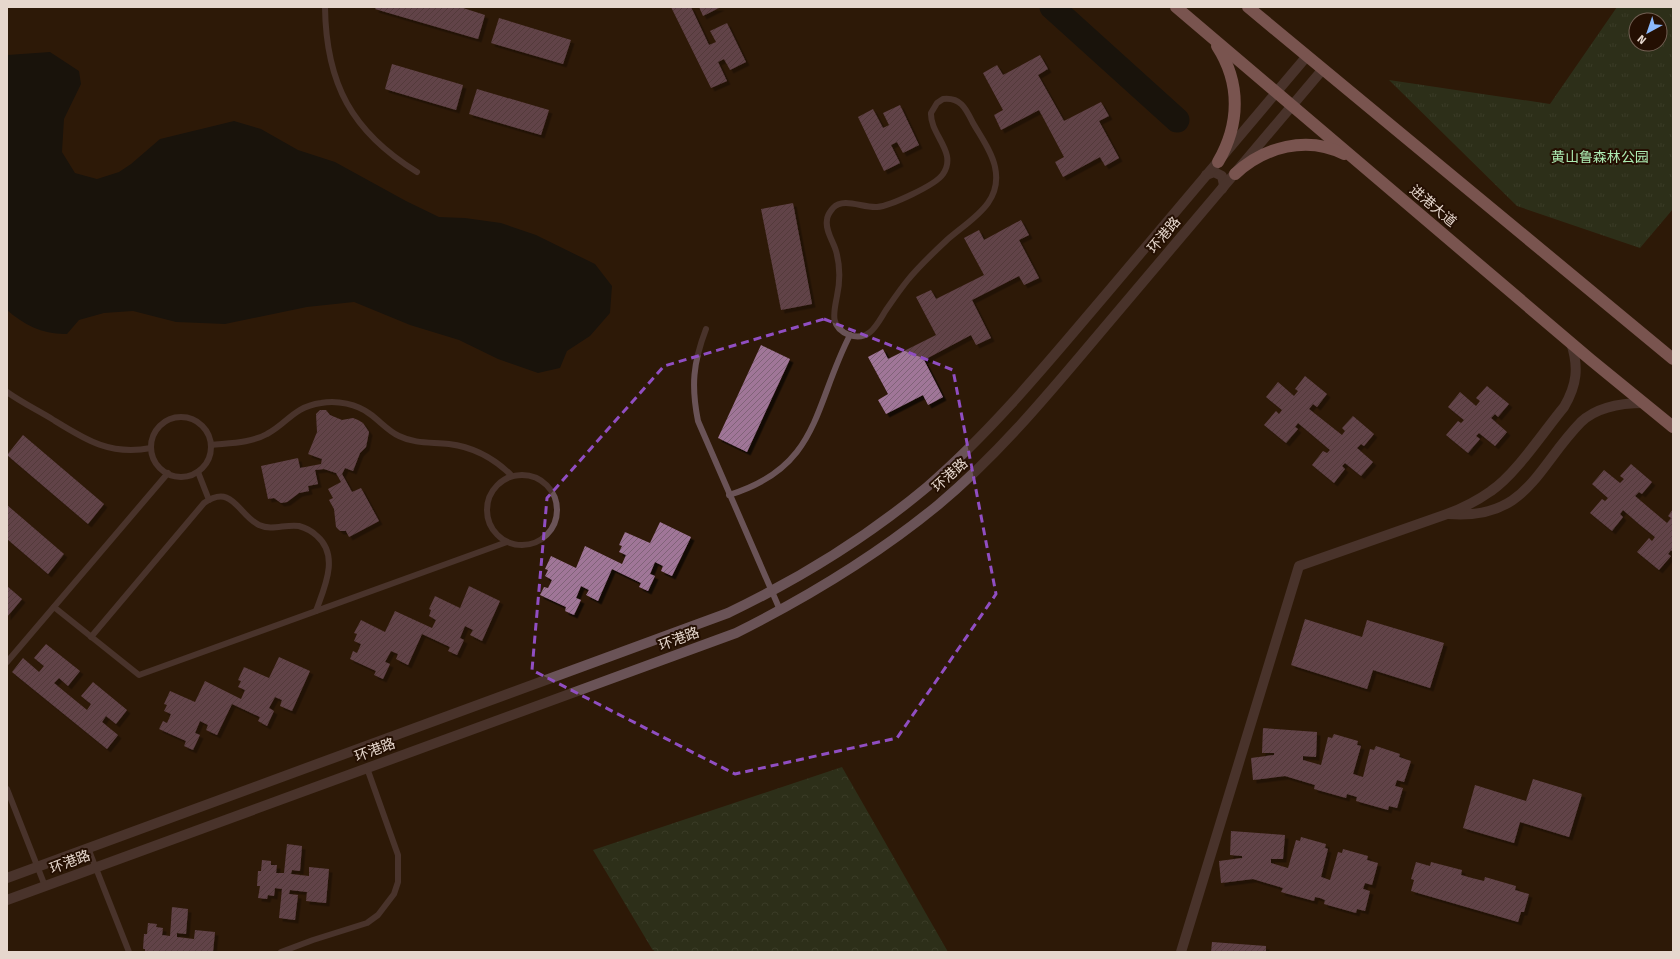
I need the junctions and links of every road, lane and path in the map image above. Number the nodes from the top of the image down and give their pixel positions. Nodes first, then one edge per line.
1 (325, 7) edge
2 (1176, 7) edge
3 (1248, 7) edge
4 (1200, 27) junction
5 (1307, 56) junction
6 (1323, 69) junction
7 (1276, 92) junction
8 (1292, 106) junction
9 (1218, 162) junction
10 (1362, 166) junction
11 (418, 172) dead end
12 (1235, 174) junction
13 (1206, 176) junction
14 (1222, 189) junction
15 (706, 329) dead end
16 (850, 335) junction
17 (1571, 343) junction
18 (1673, 358) edge
19 (7, 392) edge
20 (1644, 403) junction
21 (1673, 427) edge
22 (211, 445) junction
23 (152, 448) junction
24 (198, 472) junction
25 (168, 473) junction
26 (512, 476) junction
27 (729, 495) junction
28 (209, 500) junction
29 (1447, 514) junction
30 (507, 542) junction
31 (772, 592) junction
32 (54, 607) junction
33 (780, 610) junction
34 (316, 611) junction
35 (91, 637) junction
36 (7, 662) edge
37 (367, 768) junction
38 (7, 789) edge
39 (88, 848) junction
40 (38, 867) junction
41 (96, 867) junction
42 (7, 878) edge
43 (45, 886) junction
44 (7, 900) edge
45 (129, 952) edge
46 (281, 952) edge
47 (1181, 952) edge

1 - 11 lane
2 - 4 highway, 进港大道
3 - 5 highway
4 - 7 highway, 进港大道
4 - 9 highway
5 - 6 highway
5 - 7 street, 环港路
6 - 8 street, 环港路
6 - 18 highway
7 - 8 highway, 进港大道
7 - 9 street, 环港路
8 - 10 highway, 进港大道
8 - 12 street, 环港路
9 - 13 street, 环港路
10 - 12 highway
10 - 17 highway, 进港大道
12 - 14 street, 环港路
13 - 14 street
13 - 31 street, 环港路
14 - 33 street, 环港路
15 - 27 lane
16 - 16 lane
16 - 27 lane
17 - 20 highway, 进港大道
17 - 29 street
19 - 23 lane
20 - 21 highway, 进港大道
20 - 29 street
22 - 23 lane
22 - 24 lane
22 - 26 lane
23 - 25 lane
24 - 25 lane
24 - 28 lane
25 - 32 lane
26 - 30 lane
26 - 30 lane
27 - 31 lane
28 - 34 lane
28 - 35 lane
29 - 47 street
30 - 34 lane
31 - 33 lane
31 - 39 street, 环港路
32 - 35 lane
32 - 36 lane
33 - 37 street, 环港路
34 - 35 lane
37 - 41 street, 环港路
37 - 46 lane
38 - 40 lane
39 - 40 street, 环港路
39 - 41 lane
40 - 42 street, 环港路
40 - 43 lane
41 - 43 street, 环港路
41 - 45 lane
43 - 44 street, 环港路

